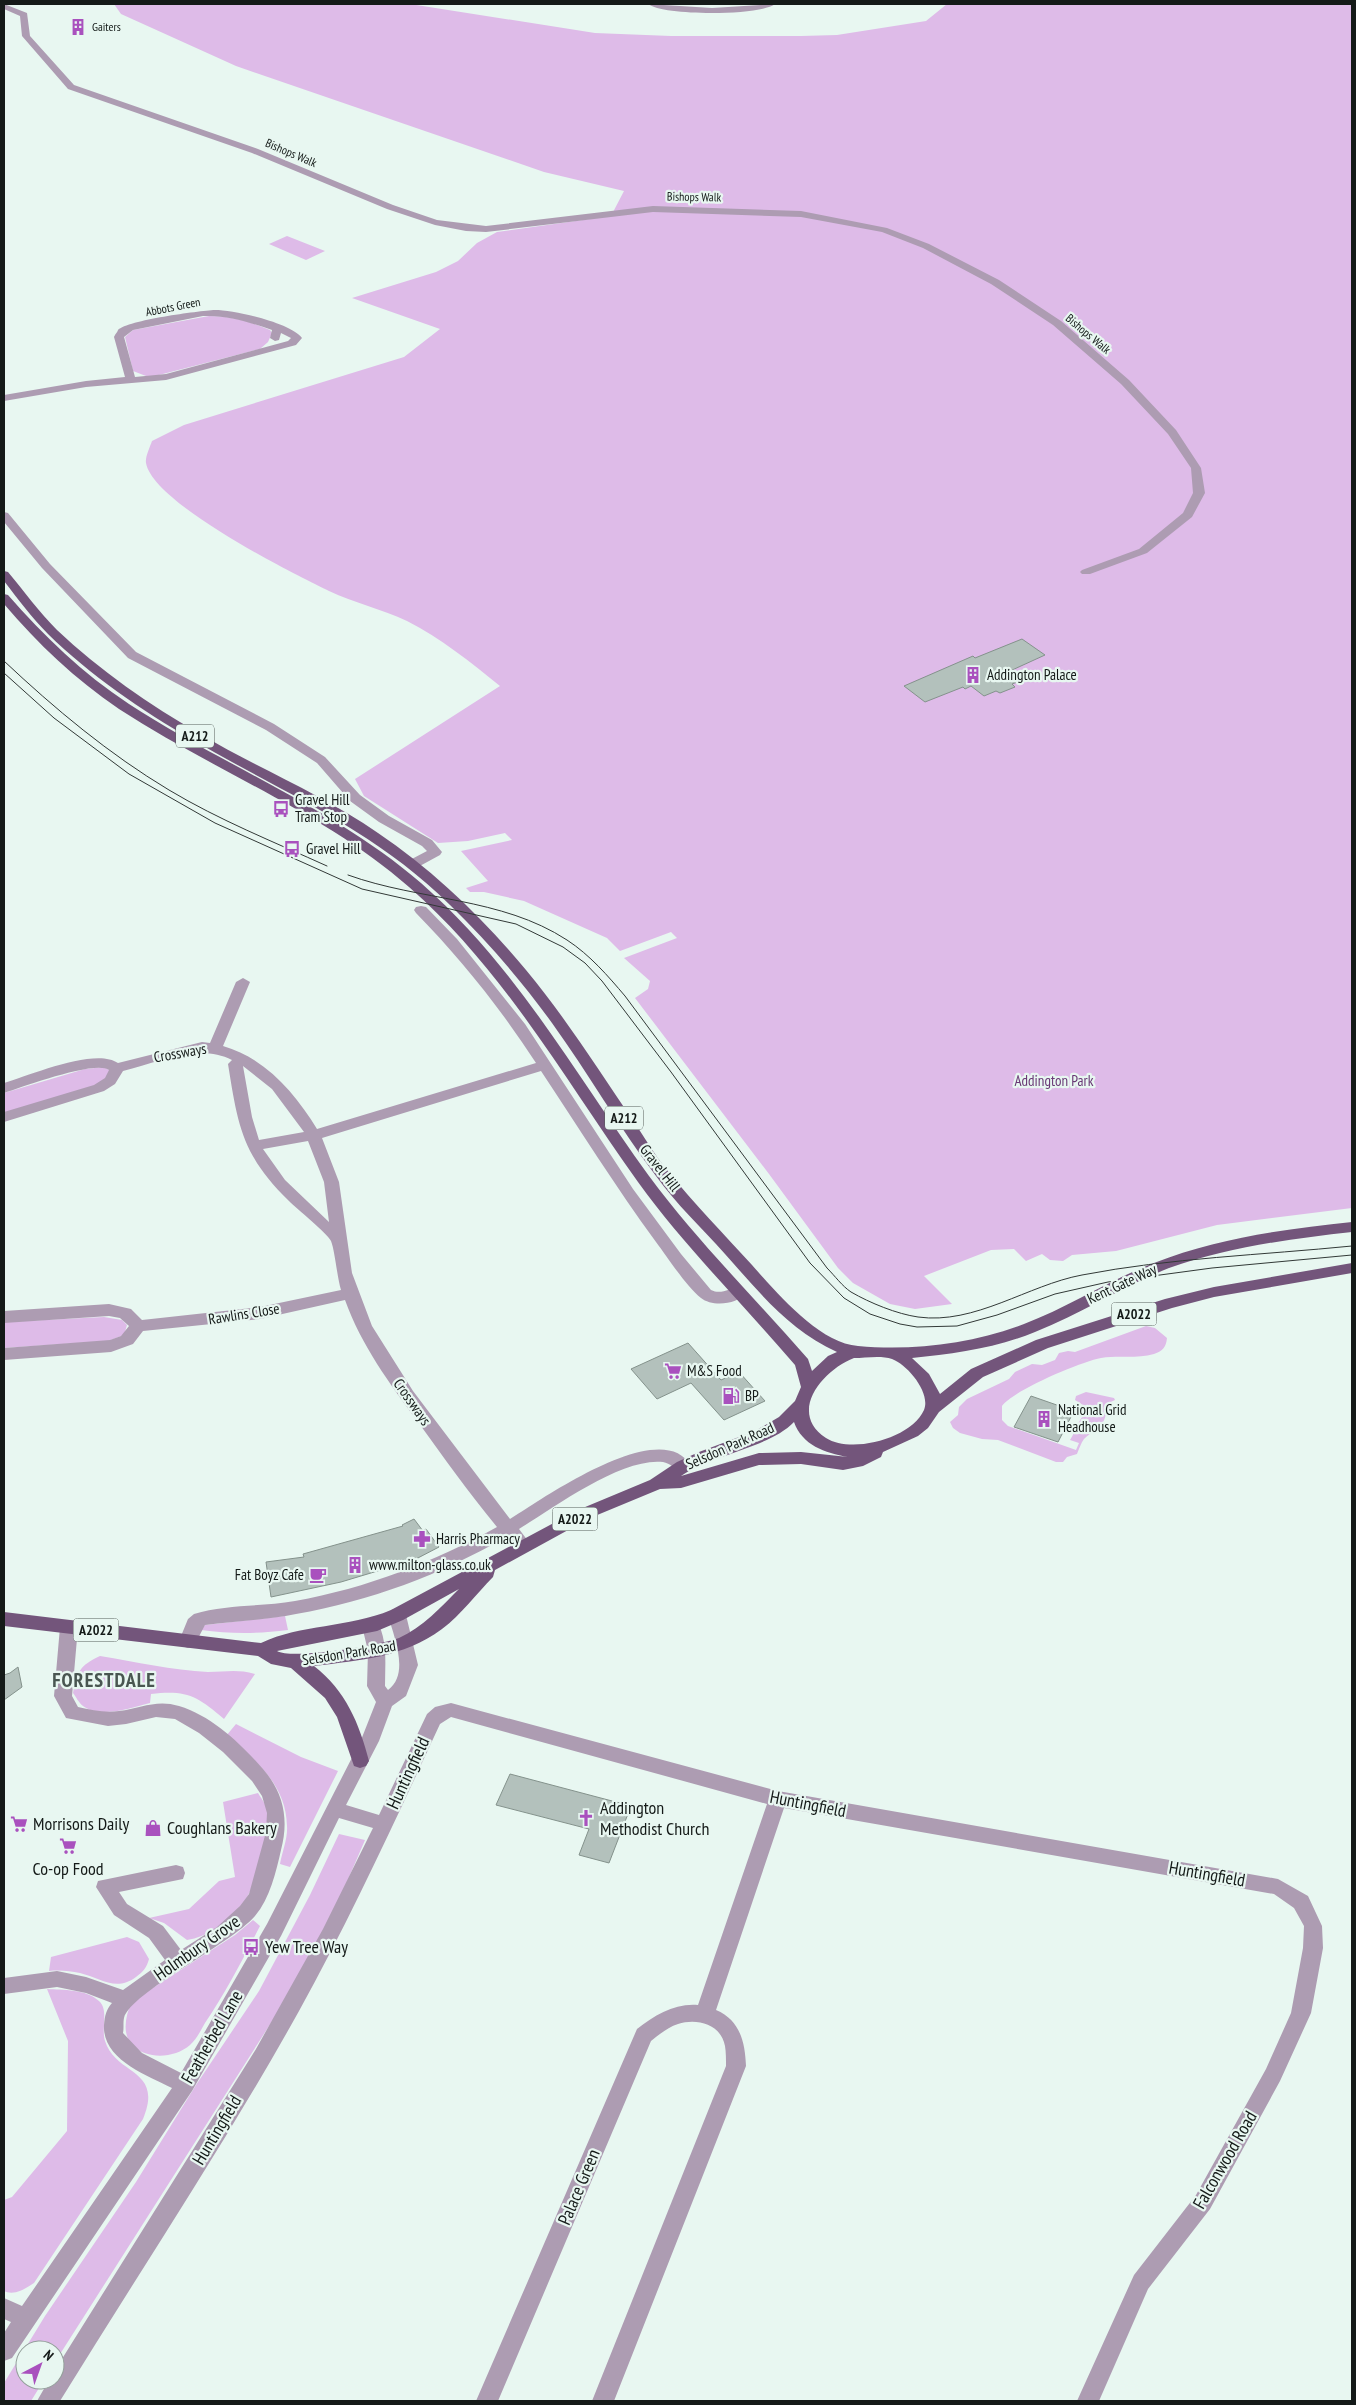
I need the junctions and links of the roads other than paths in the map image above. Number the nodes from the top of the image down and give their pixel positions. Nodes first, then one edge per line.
1 (652, 4) edge
2 (771, 4) edge
3 (4, 6) edge
4 (277, 328) junction
5 (272, 349) junction
6 (131, 381) junction
7 (4, 398) edge
8 (4, 515) edge
9 (1086, 572) dead end
10 (4, 574) edge
11 (4, 597) edge
12 (413, 864) junction
13 (421, 910) dead end
14 (469, 936) junction
15 (452, 942) junction
16 (243, 982) dead end
17 (215, 1048) junction
18 (242, 1060) junction
19 (544, 1065) junction
20 (116, 1068) junction
21 (4, 1088) edge
22 (4, 1117) edge
23 (315, 1135) junction
24 (254, 1146) junction
25 (1352, 1227) edge
26 (338, 1239) junction
27 (1352, 1268) edge
28 (349, 1294) junction
29 (733, 1294) junction
30 (4, 1317) edge
31 (138, 1326) junction
32 (852, 1352) junction
33 (4, 1354) edge
34 (896, 1354) junction
35 (809, 1387) junction
36 (801, 1404) junction
37 (934, 1408) junction
38 (889, 1444) junction
39 (683, 1466) junction
40 (656, 1484) junction
41 (508, 1528) junction
42 (523, 1545) junction
43 (497, 1562) junction
44 (397, 1615) junction
45 (4, 1620) edge
46 (371, 1626) junction
47 (69, 1627) junction
48 (188, 1641) junction
49 (405, 1643) junction
50 (262, 1650) junction
51 (377, 1651) junction
52 (295, 1662) junction
53 (385, 1702) junction
54 (360, 1761) junction
55 (778, 1800) junction
56 (334, 1809) junction
57 (385, 1824) junction
58 (176, 1874) dead end
59 (1302, 1902) joint
60 (176, 1961) junction
61 (4, 1986) edge
62 (124, 1999) junction
63 (705, 2013) junction
64 (184, 2084) junction
65 (4, 2308) edge
66 (25, 2318) junction
67 (4, 2351) edge
68 (48, 2401) edge
69 (487, 2401) edge
70 (602, 2401) edge
71 (1088, 2401) edge

1 - 2 street
3 - 9 street, Bishops Walk
4 - 5 street
4 - 5 street, Abbots Green
4 - 6 street, Abbots Green
5 - 6 street, Abbots Green
6 - 7 street, Abbots Green
8 - 12 street
10 - 12 main road, Gravel Hill / A212
11 - 14 main road, Gravel Hill / A212
12 - 32 main road, Gravel Hill / A212
13 - 15 street
14 - 15 street
14 - 29 main road, Gravel Hill / A212
15 - 19 street
16 - 17 street
17 - 18 street, Crossways
17 - 20 street, Crossways
18 - 23 street, Crossways
18 - 24 street
19 - 23 street
19 - 29 street
20 - 21 street, Crossways
20 - 22 street
23 - 24 street
23 - 26 street, Crossways
24 - 26 street
25 - 34 main road, Kent Gate Way / A2022
26 - 28 street, Crossways
27 - 37 main road, Kent Gate Way / A2022
28 - 31 street, Rawlins Close
28 - 41 street, Crossways
29 - 35 main road, Gravel Hill / A212
30 - 31 street
31 - 33 street
32 - 34 main road
32 - 35 main road
34 - 37 main road
35 - 36 main road
36 - 38 main road
36 - 39 main road, Selsdon Park Road / A2022
37 - 38 main road
38 - 40 main road, Selsdon Park Road / A2022
39 - 40 main road, Selsdon Park Road / A2022
39 - 41 street
40 - 42 main road, Selsdon Park Road / A2022
41 - 42 street, Crossways
41 - 48 street
42 - 43 main road, Selsdon Park Road / A2022
43 - 44 main road, Selsdon Park Road / A2022
43 - 49 main road, Selsdon Park Road / A2022
44 - 46 main road, Selsdon Park Road / A2022
44 - 49 street, Featherbed Lane
45 - 47 main road, Selsdon Park Road / A2022
46 - 50 main road, Selsdon Park Road / A2022
46 - 51 street
47 - 48 main road, Selsdon Park Road / A2022
47 - 60 street, Holmbury Grove
48 - 50 main road, Selsdon Park Road / A2022
49 - 51 main road, Selsdon Park Road / A2022
49 - 53 street, Featherbed Lane
50 - 52 main road, Selsdon Park Road / A2022
51 - 52 main road, Selsdon Park Road / A2022
51 - 53 street
52 - 54 main road
53 - 54 street, Featherbed Lane
54 - 56 street, Featherbed Lane
55 - 57 street, Huntingfield
55 - 59 street, Huntingfield
55 - 63 street
56 - 57 street, Huntingfield
56 - 64 street, Featherbed Lane
57 - 68 street, Huntingfield
58 - 60 street
59 - 71 street, Falconwood Road
60 - 62 street, Holmbury Grove
61 - 62 street
62 - 64 street, Holmbury Grove
63 - 69 street, Palace Green
63 - 70 street
64 - 66 street, Featherbed Lane
65 - 66 street
66 - 67 street, Featherbed Lane

